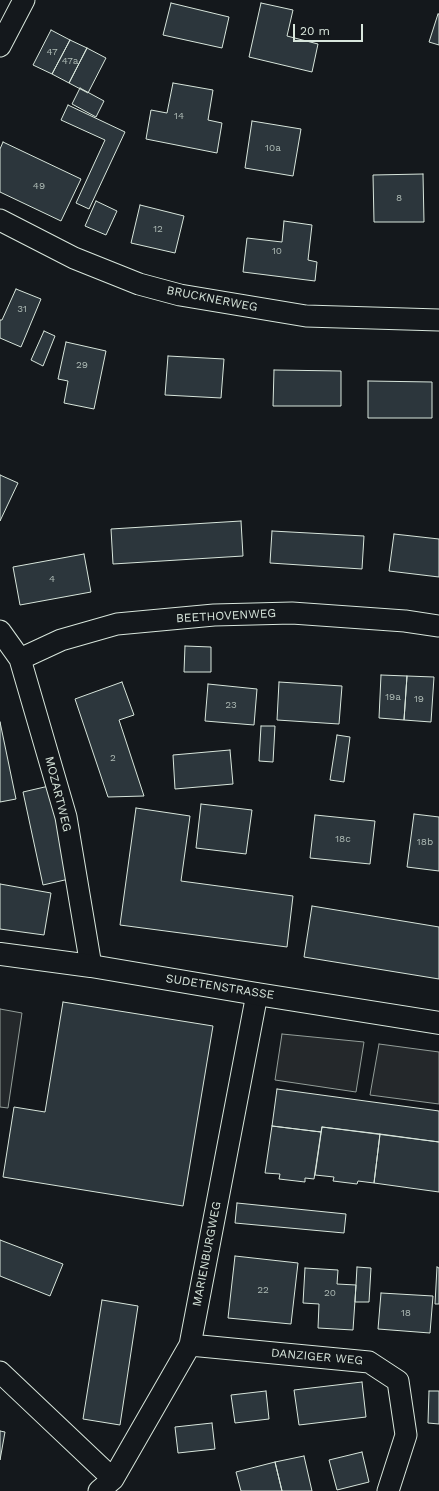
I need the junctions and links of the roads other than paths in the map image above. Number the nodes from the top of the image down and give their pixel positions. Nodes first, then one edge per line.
1 (24, 0) edge
2 (0, 46) edge
3 (0, 220) edge
4 (439, 320) edge
5 (439, 626) edge
6 (0, 631) edge
7 (20, 659) junction
8 (0, 954) edge
9 (91, 966) junction
10 (257, 994) junction
11 (439, 1024) edge
12 (190, 1345) junction
13 (0, 1372) edge
14 (106, 1485) edge
15 (388, 1491) edge

1 - 2 street
3 - 4 street, BRUCKNERWEG
5 - 7 street, BEETHOVENWEG
6 - 7 street, MOZARTWEG
7 - 9 street, MOZARTWEG
8 - 9 street, SUDETENSTRASSE
9 - 10 street, SUDETENSTRASSE
10 - 11 street, SUDETENSTRASSE
10 - 12 street, MARIENBURGWEG
12 - 14 street, MARIENBURGWEG
12 - 15 street, DANZIGER WEG
13 - 14 street

